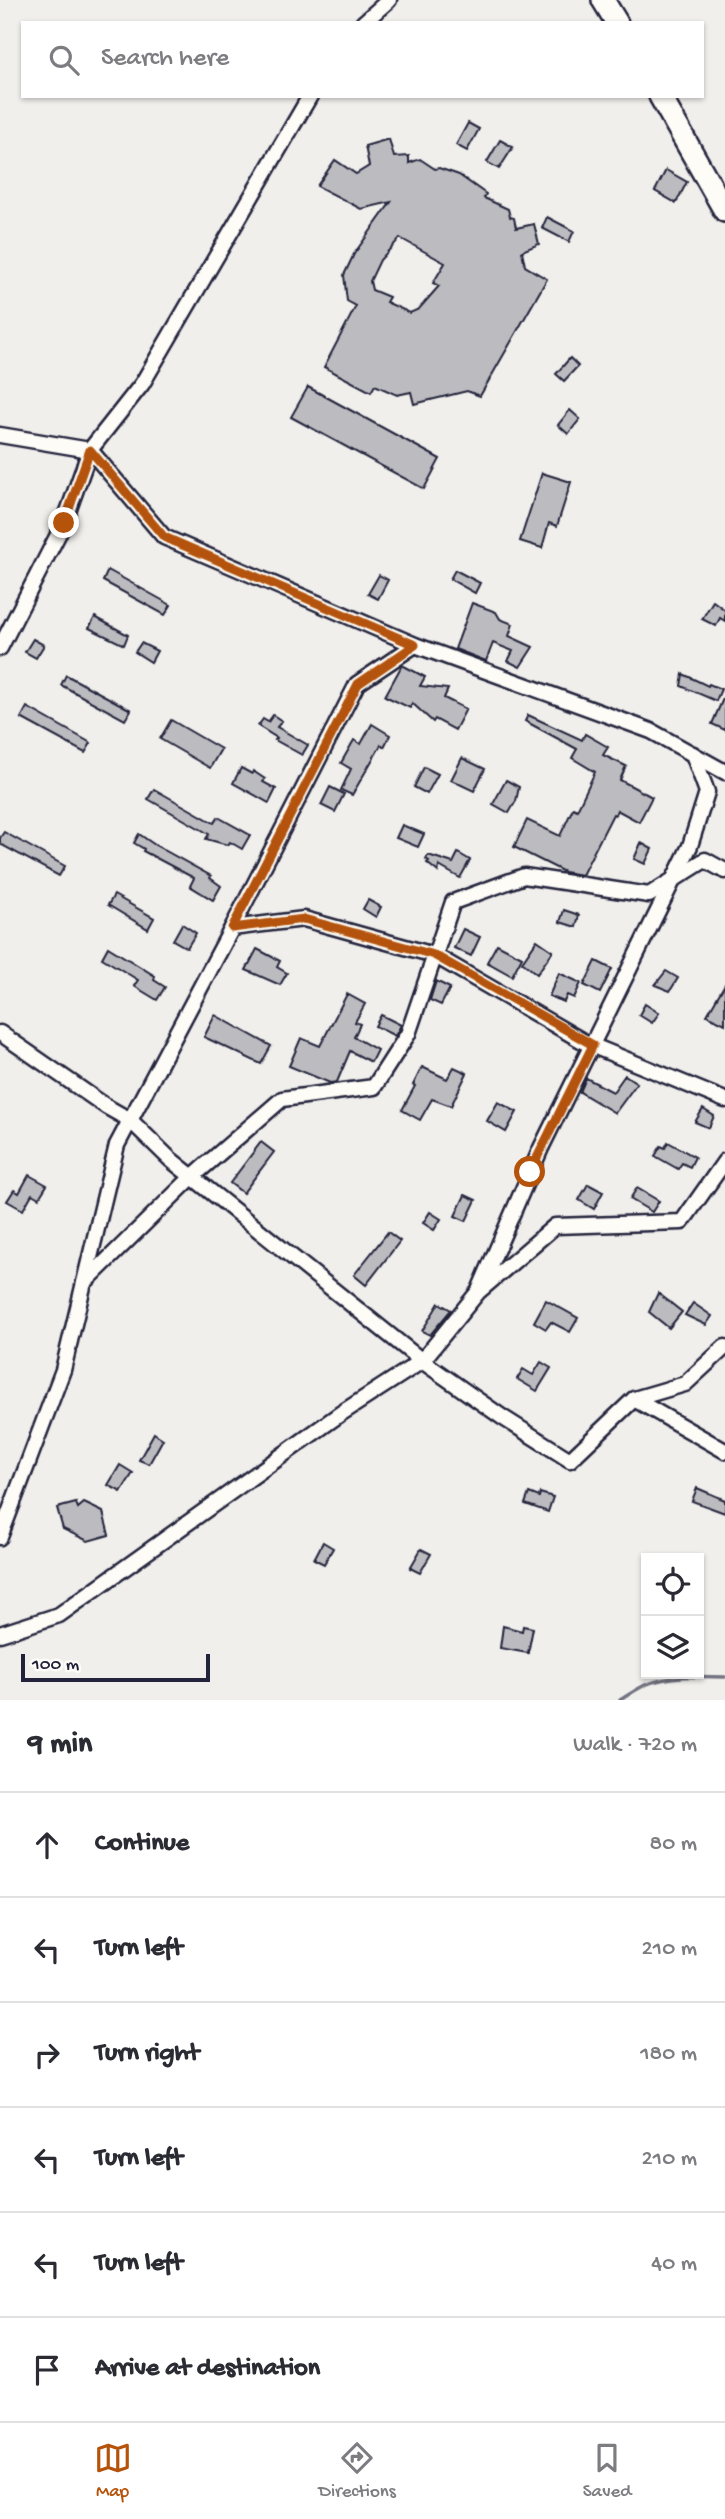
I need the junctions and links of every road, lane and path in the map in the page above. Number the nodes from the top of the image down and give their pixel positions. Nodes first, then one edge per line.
1 (389, 0) edge
2 (603, 0) edge
3 (365, 21) edge
4 (616, 21) edge
5 (309, 98) edge
6 (661, 98) edge
7 (725, 211) edge
8 (0, 435) edge
9 (90, 450) junction
10 (415, 645) junction
11 (0, 648) edge
12 (693, 754) junction
13 (725, 772) edge
14 (725, 871) edge
15 (674, 879) junction
16 (232, 928) junction
17 (434, 955) junction
18 (0, 1033) edge
19 (593, 1045) junction
20 (725, 1100) edge
21 (130, 1120) junction
22 (725, 1161) edge
23 (192, 1177) junction
24 (84, 1283) junction
25 (478, 1292) junction
26 (725, 1347) edge
27 (422, 1361) junction
28 (634, 1399) junction
29 (725, 1451) edge
30 (0, 1537) edge
31 (0, 1634) edge

1 - 3 street
2 - 4 main road
5 - 9 street
6 - 7 main road
8 - 9 street
9 - 10 street
9 - 11 street
10 - 12 street
10 - 16 street
12 - 13 street
12 - 15 street
14 - 15 street
15 - 17 street
15 - 19 street
16 - 17 street
16 - 21 street
17 - 19 street
17 - 23 street
18 - 21 street
19 - 20 street
19 - 25 street
21 - 23 street
21 - 24 street
22 - 25 street
23 - 24 street
23 - 27 street
24 - 30 street
25 - 27 street
26 - 28 street
27 - 28 street
27 - 31 street
28 - 29 street

